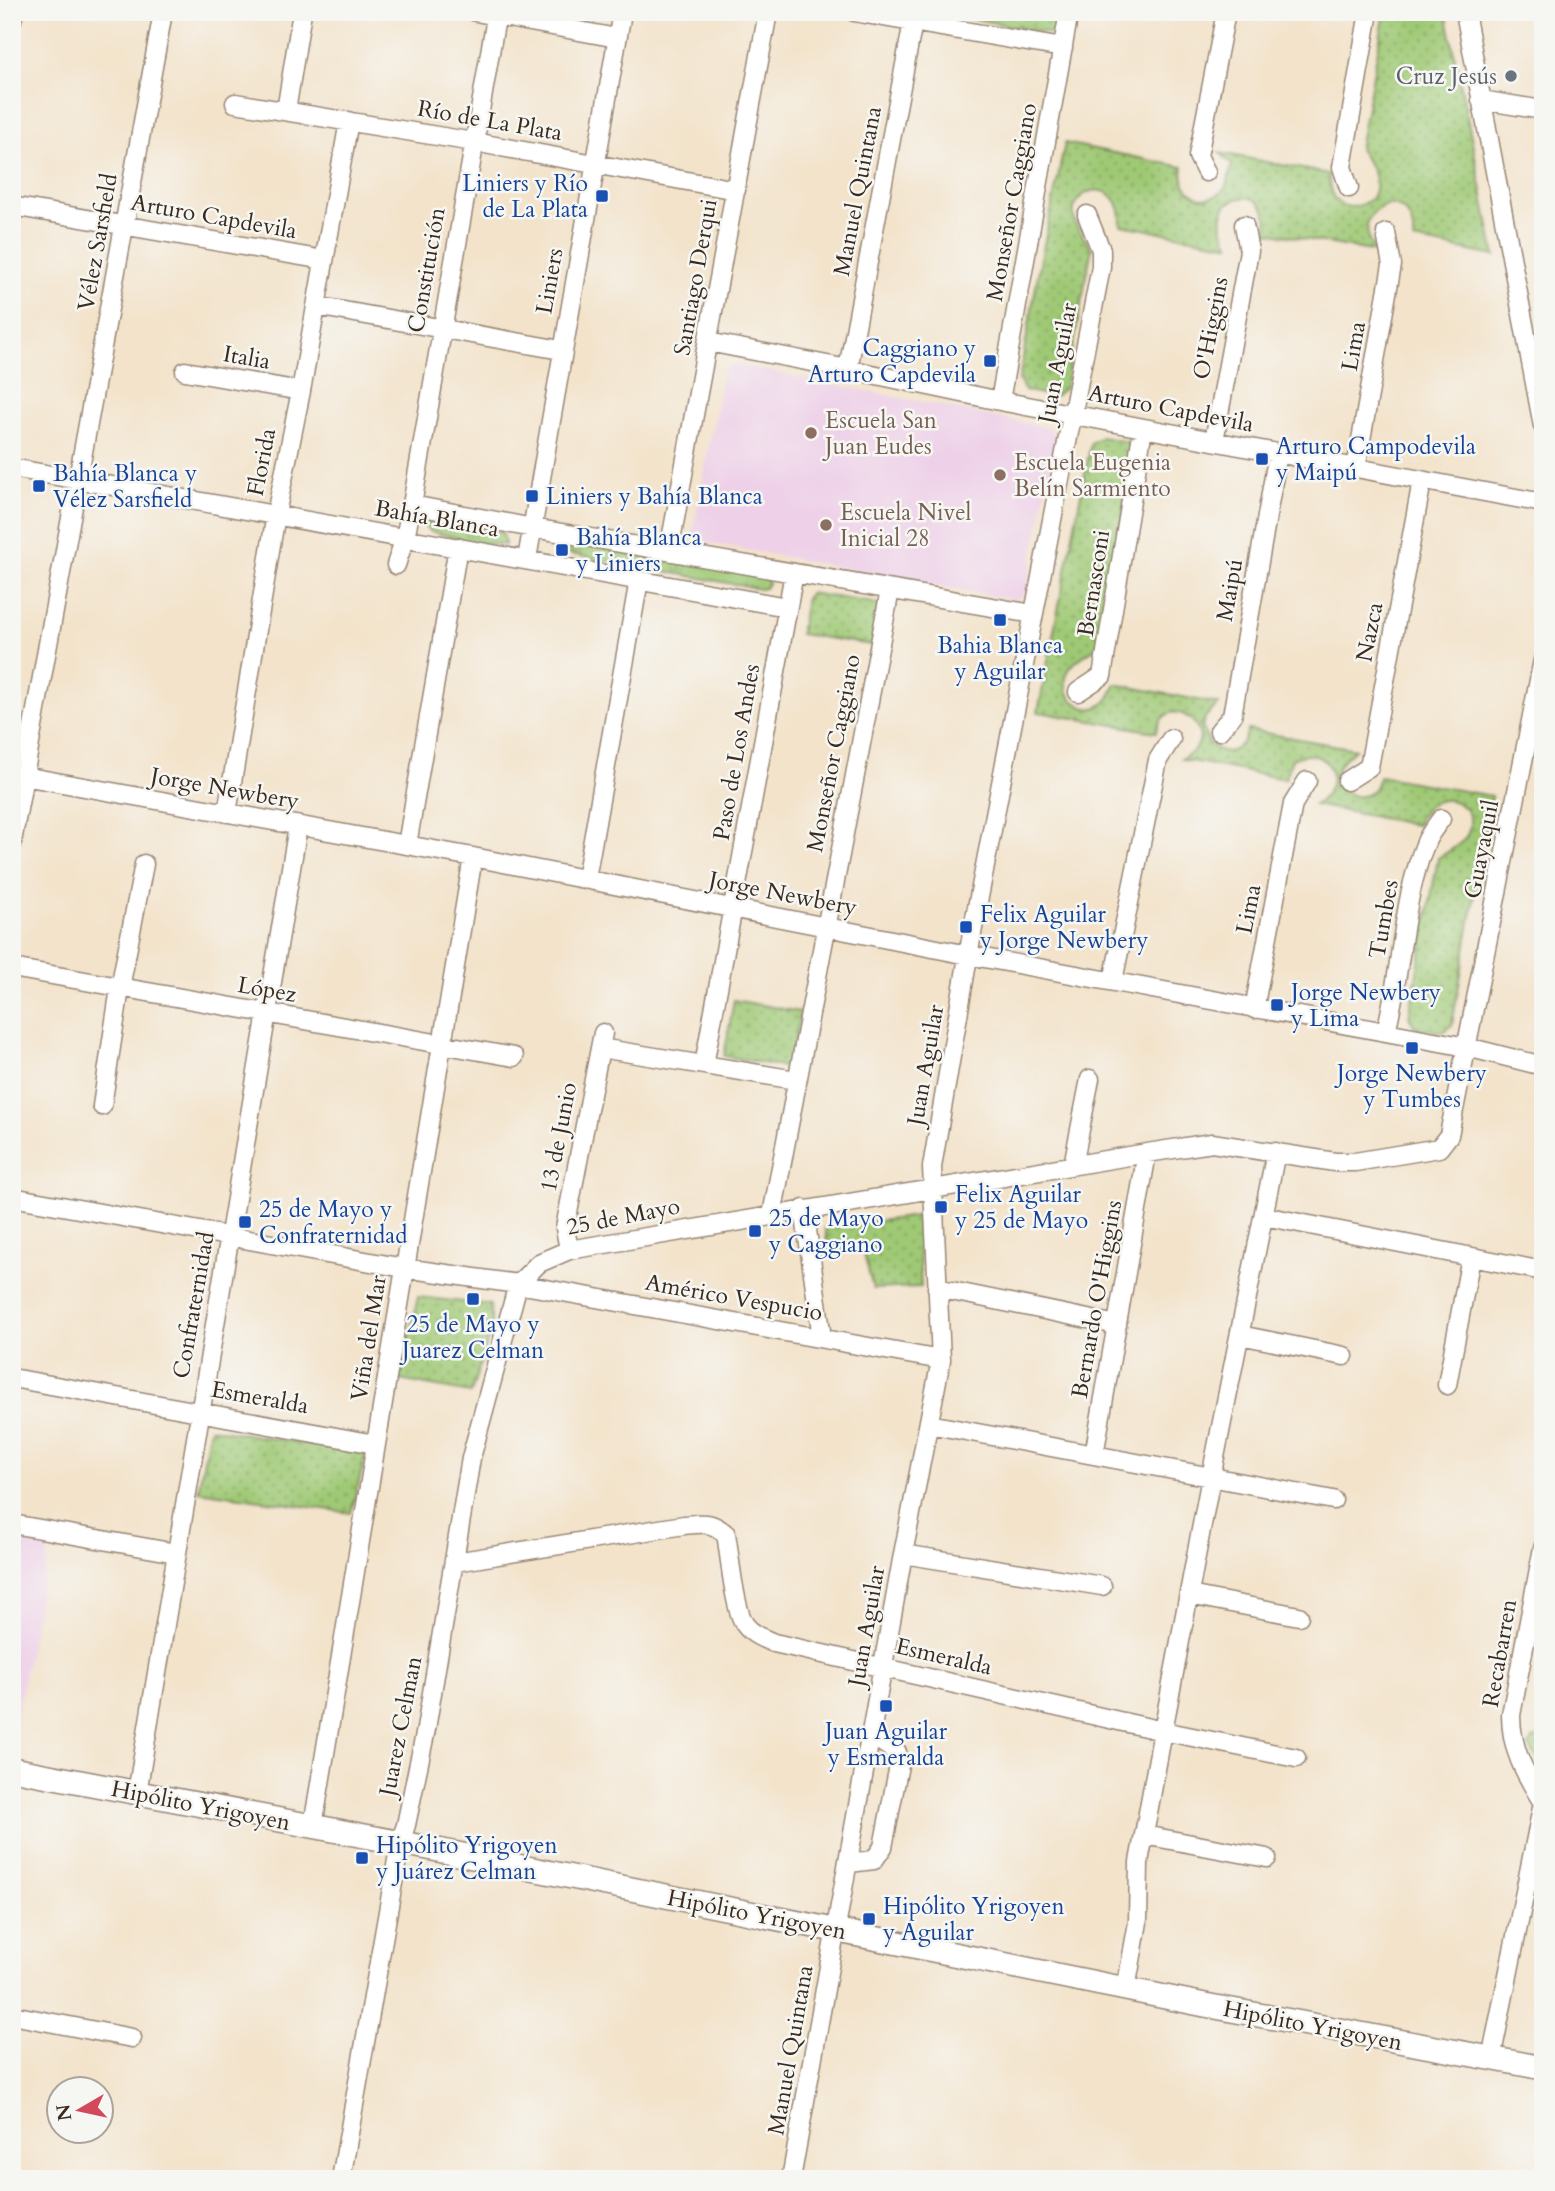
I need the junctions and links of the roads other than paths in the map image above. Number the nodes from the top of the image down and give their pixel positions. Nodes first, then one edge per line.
1 (14, 12) edge
2 (163, 12) edge
3 (302, 12) edge
4 (476, 12) edge
5 (622, 12) edge
6 (768, 12) edge
7 (854, 12) edge
8 (1069, 12) edge
9 (1226, 12) edge
10 (1368, 12) edge
11 (1465, 12) edge
12 (496, 14) edge
13 (12, 20) edge
14 (913, 22) junction
15 (617, 38) junction
16 (1063, 48) junction
17 (1481, 100) junction
18 (235, 103) dead end
19 (1543, 110) edge
20 (286, 111) junction
21 (349, 121) junction
22 (474, 142) junction
23 (594, 164) junction
24 (1206, 172) dead end
25 (1349, 188) dead end
26 (736, 190) junction
27 (12, 206) edge
28 (1087, 215) dead end
29 (1244, 225) dead end
30 (125, 226) junction
31 (1387, 233) dead end
32 (324, 260) junction
33 (316, 306) junction
34 (441, 328) junction
35 (708, 342) junction
36 (1535, 347) edge
37 (562, 350) junction
38 (848, 369) junction
39 (185, 371) dead end
40 (300, 391) junction
41 (1000, 401) junction
42 (1072, 414) junction
43 (1543, 426) edge
44 (1143, 428) junction
45 (1214, 442) junction
46 (1278, 453) junction
47 (12, 468) edge
48 (1356, 468) junction
49 (79, 480) junction
50 (1422, 481) junction
51 (1543, 503) edge
52 (412, 505) junction
53 (276, 514) junction
54 (533, 528) junction
55 (405, 537) junction
56 (458, 547) junction
57 (669, 551) junction
58 (527, 559) junction
59 (396, 565) dead end
60 (793, 572) junction
61 (639, 580) junction
62 (890, 590) junction
63 (787, 607) junction
64 (1033, 614) junction
65 (1543, 660) edge
66 (1078, 692) dead end
67 (1219, 731) dead end
68 (1171, 739) dead end
69 (18, 775) edge
70 (1307, 781) dead end
71 (1347, 781) dead end
72 (227, 813) junction
73 (1441, 819) dead end
74 (298, 826) junction
75 (12, 842) edge
76 (407, 845) junction
77 (473, 857) junction
78 (144, 864) dead end
79 (586, 879) junction
80 (732, 907) junction
81 (825, 926) junction
82 (968, 955) junction
83 (12, 968) edge
84 (1113, 981) junction
85 (120, 988) junction
86 (1254, 1009) junction
87 (267, 1014) junction
88 (1386, 1031) junction
89 (442, 1044) junction
90 (1467, 1047) junction
91 (514, 1057) dead end
92 (704, 1065) junction
93 (1543, 1066) edge
94 (1090, 1079) dead end
95 (796, 1080) junction
96 (102, 1106) dead end
97 (1276, 1152) junction
98 (1147, 1153) junction
99 (1073, 1165) junction
100 (932, 1188) junction
101 (12, 1197) edge
102 (804, 1209) junction
103 (772, 1215) junction
104 (1264, 1216) junction
105 (229, 1236) junction
106 (569, 1250) junction
107 (1471, 1257) junction
108 (404, 1268) junction
109 (1543, 1272) edge
110 (518, 1284) junction
111 (937, 1289) junction
112 (1117, 1325) junction
113 (1240, 1335) junction
114 (822, 1338) junction
115 (1344, 1356) dead end
116 (941, 1360) junction
117 (12, 1378) edge
118 (1447, 1385) dead end
119 (200, 1411) junction
120 (929, 1424) junction
121 (375, 1444) junction
122 (1094, 1455) junction
123 (1211, 1476) junction
124 (1333, 1500) dead end
125 (12, 1524) edge
126 (1543, 1548) edge
127 (176, 1553) junction
128 (903, 1553) junction
129 (455, 1562) junction
130 (1102, 1586) dead end
131 (1189, 1595) junction
132 (1299, 1616) dead end
133 (884, 1668) junction
134 (1163, 1731) junction
135 (872, 1736) junction
136 (1296, 1758) dead end
137 (12, 1769) edge
138 (137, 1793) junction
139 (1543, 1803) edge
140 (313, 1826) junction
141 (1144, 1835) junction
142 (400, 1843) junction
143 (1267, 1858) dead end
144 (849, 1863) junction
145 (837, 1930) junction
146 (1126, 1989) junction
147 (12, 2015) edge
148 (132, 2038) dead end
149 (1491, 2059) junction
150 (1543, 2068) edge
151 (341, 2179) edge
152 (791, 2179) edge

1 - 13 street
2 - 30 street, Vélez Sarsfield
3 - 20 street
4 - 12 street
5 - 15 street, Liniers
6 - 26 street, Santiago Derqui
7 - 14 street
8 - 16 street, Monseñor Caggiano
9 - 24 street
10 - 25 street
11 - 17 street
12 - 15 street
12 - 22 street, Constitución
14 - 16 street
14 - 38 street, Manuel Quintana
15 - 23 street, Liniers
16 - 41 street, Monseñor Caggiano
17 - 19 street
17 - 36 street
18 - 20 street, Río de La Plata
20 - 21 street, Río de La Plata
21 - 22 street, Río de La Plata
21 - 32 street, Florida
22 - 23 street, Río de La Plata
22 - 34 street, Constitución
23 - 26 street, Río de La Plata
23 - 37 street, Liniers
26 - 35 street, Santiago Derqui
27 - 30 street, Arturo Capdevila
28 - 42 street, Juan Aguilar
29 - 45 street, O'Higgins
30 - 32 street, Arturo Capdevila
30 - 49 street, Vélez Sarsfield
31 - 48 street, Lima
32 - 33 street, Florida
33 - 34 street
33 - 40 street, Florida
34 - 37 street
34 - 52 street, Constitución
35 - 38 street, Arturo Capdevila
35 - 57 street, Santiago Derqui
36 - 43 street
37 - 54 street, Liniers
38 - 41 street, Arturo Capdevila
39 - 40 street, Italia
40 - 53 street, Florida
41 - 42 street, Arturo Capdevila
42 - 44 street, Arturo Capdevila
42 - 64 street, Juan Aguilar
44 - 45 street, Arturo Capdevila
44 - 66 street, Bernasconi
45 - 46 street, Arturo Capdevila
46 - 48 street, Arturo Capdevila
46 - 67 street, Maipú
47 - 49 street, Bahía Blanca
48 - 50 street, Arturo Capdevila
49 - 53 street, Bahía Blanca
49 - 69 street, Vélez Sarsfield
50 - 51 street, Arturo Capdevila
50 - 71 street, Nazca
52 - 54 street, Bahía Blanca
52 - 55 street, Constitución
53 - 55 street, Bahía Blanca
53 - 72 street, Florida
54 - 57 street, Bahía Blanca
54 - 58 street, Liniers
55 - 56 street, Bahía Blanca
55 - 59 street, Constitución
56 - 58 street, Bahía Blanca
56 - 76 street
57 - 60 street, Bahía Blanca
58 - 61 street, Bahía Blanca
60 - 62 street, Bahía Blanca
60 - 63 street, Paso de Los Andes
61 - 63 street, Bahía Blanca
61 - 79 street
62 - 64 street, Bahía Blanca
62 - 81 street, Monseñor Caggiano
63 - 80 street, Paso de Los Andes
64 - 82 street, Juan Aguilar
65 - 90 street, Guayaquil
68 - 84 street
69 - 72 street, Jorge Newbery
69 - 75 street, Vélez Sarsfield
70 - 86 street, Lima
72 - 74 street, Jorge Newbery
73 - 88 street, Tumbes
74 - 76 street, Jorge Newbery
74 - 87 street, Confraternidad
76 - 77 street, Jorge Newbery
77 - 79 street, Jorge Newbery
77 - 89 street, Viña del Mar
78 - 85 street
79 - 80 street, Jorge Newbery
80 - 81 street, Jorge Newbery
80 - 92 street, Paso de Los Andes
81 - 82 street, Jorge Newbery
81 - 95 street, Monseñor Caggiano
82 - 84 street, Jorge Newbery
82 - 100 street, Juan Aguilar
83 - 85 street, López
84 - 86 street, Jorge Newbery
85 - 87 street, López
85 - 96 street
86 - 88 street, Jorge Newbery
87 - 89 street, López
87 - 105 street, Confraternidad
88 - 90 street, Jorge Newbery
89 - 91 street, López
89 - 108 street, Viña del Mar
90 - 93 street, Jorge Newbery
90 - 97 street, Guayaquil
92 - 95 street
92 - 106 street, 13 de Junio
94 - 99 street
95 - 103 street, Monseñor Caggiano
97 - 98 street, 25 de Mayo
97 - 104 street
98 - 99 street, 25 de Mayo
98 - 112 street, Bernardo O'Higgins
99 - 100 street, 25 de Mayo
100 - 102 street, 25 de Mayo
100 - 111 street, Juan Aguilar
101 - 105 street
102 - 103 street, 25 de Mayo
102 - 114 street
103 - 106 street, 25 de Mayo
104 - 107 street
104 - 113 street
105 - 108 street
105 - 119 street, Confraternidad
106 - 110 street, 25 de Mayo
107 - 109 street
107 - 118 street
108 - 110 street
108 - 121 street, Viña del Mar
110 - 114 street, Américo Vespucio
110 - 129 street, Juarez Celman
111 - 112 street
111 - 116 street, Juan Aguilar
112 - 122 street, Bernardo O'Higgins
113 - 115 street
113 - 123 street
114 - 116 street, Américo Vespucio
116 - 120 street, Juan Aguilar
117 - 119 street, Esmeralda
119 - 121 street, Esmeralda
119 - 127 street, Confraternidad
120 - 122 street
120 - 128 street, Juan Aguilar
121 - 140 street, Viña del Mar
122 - 123 street
123 - 124 street
123 - 131 street
125 - 127 street
126 - 139 street, Recabarren
127 - 138 street, Confraternidad
128 - 130 street
128 - 133 street, Juan Aguilar
129 - 133 street, Esmeralda
129 - 142 street, Juarez Celman
131 - 132 street
131 - 134 street
133 - 134 street, Esmeralda
133 - 135 street, Juan Aguilar
134 - 136 street, Esmeralda
134 - 141 street
135 - 144 street, Juan Aguilar
135 - 144 street
137 - 138 main road, Hipólito Yrigoyen
138 - 140 main road, Hipólito Yrigoyen
139 - 149 street, Recabarren
140 - 142 main road, Hipólito Yrigoyen
141 - 143 street
141 - 146 street
142 - 145 main road, Hipólito Yrigoyen
142 - 151 street, Juarez Celman
144 - 145 street, Juan Aguilar
145 - 146 main road, Hipólito Yrigoyen
145 - 152 street, Manuel Quintana
146 - 149 main road, Hipólito Yrigoyen
147 - 148 street
149 - 150 main road, Hipólito Yrigoyen

